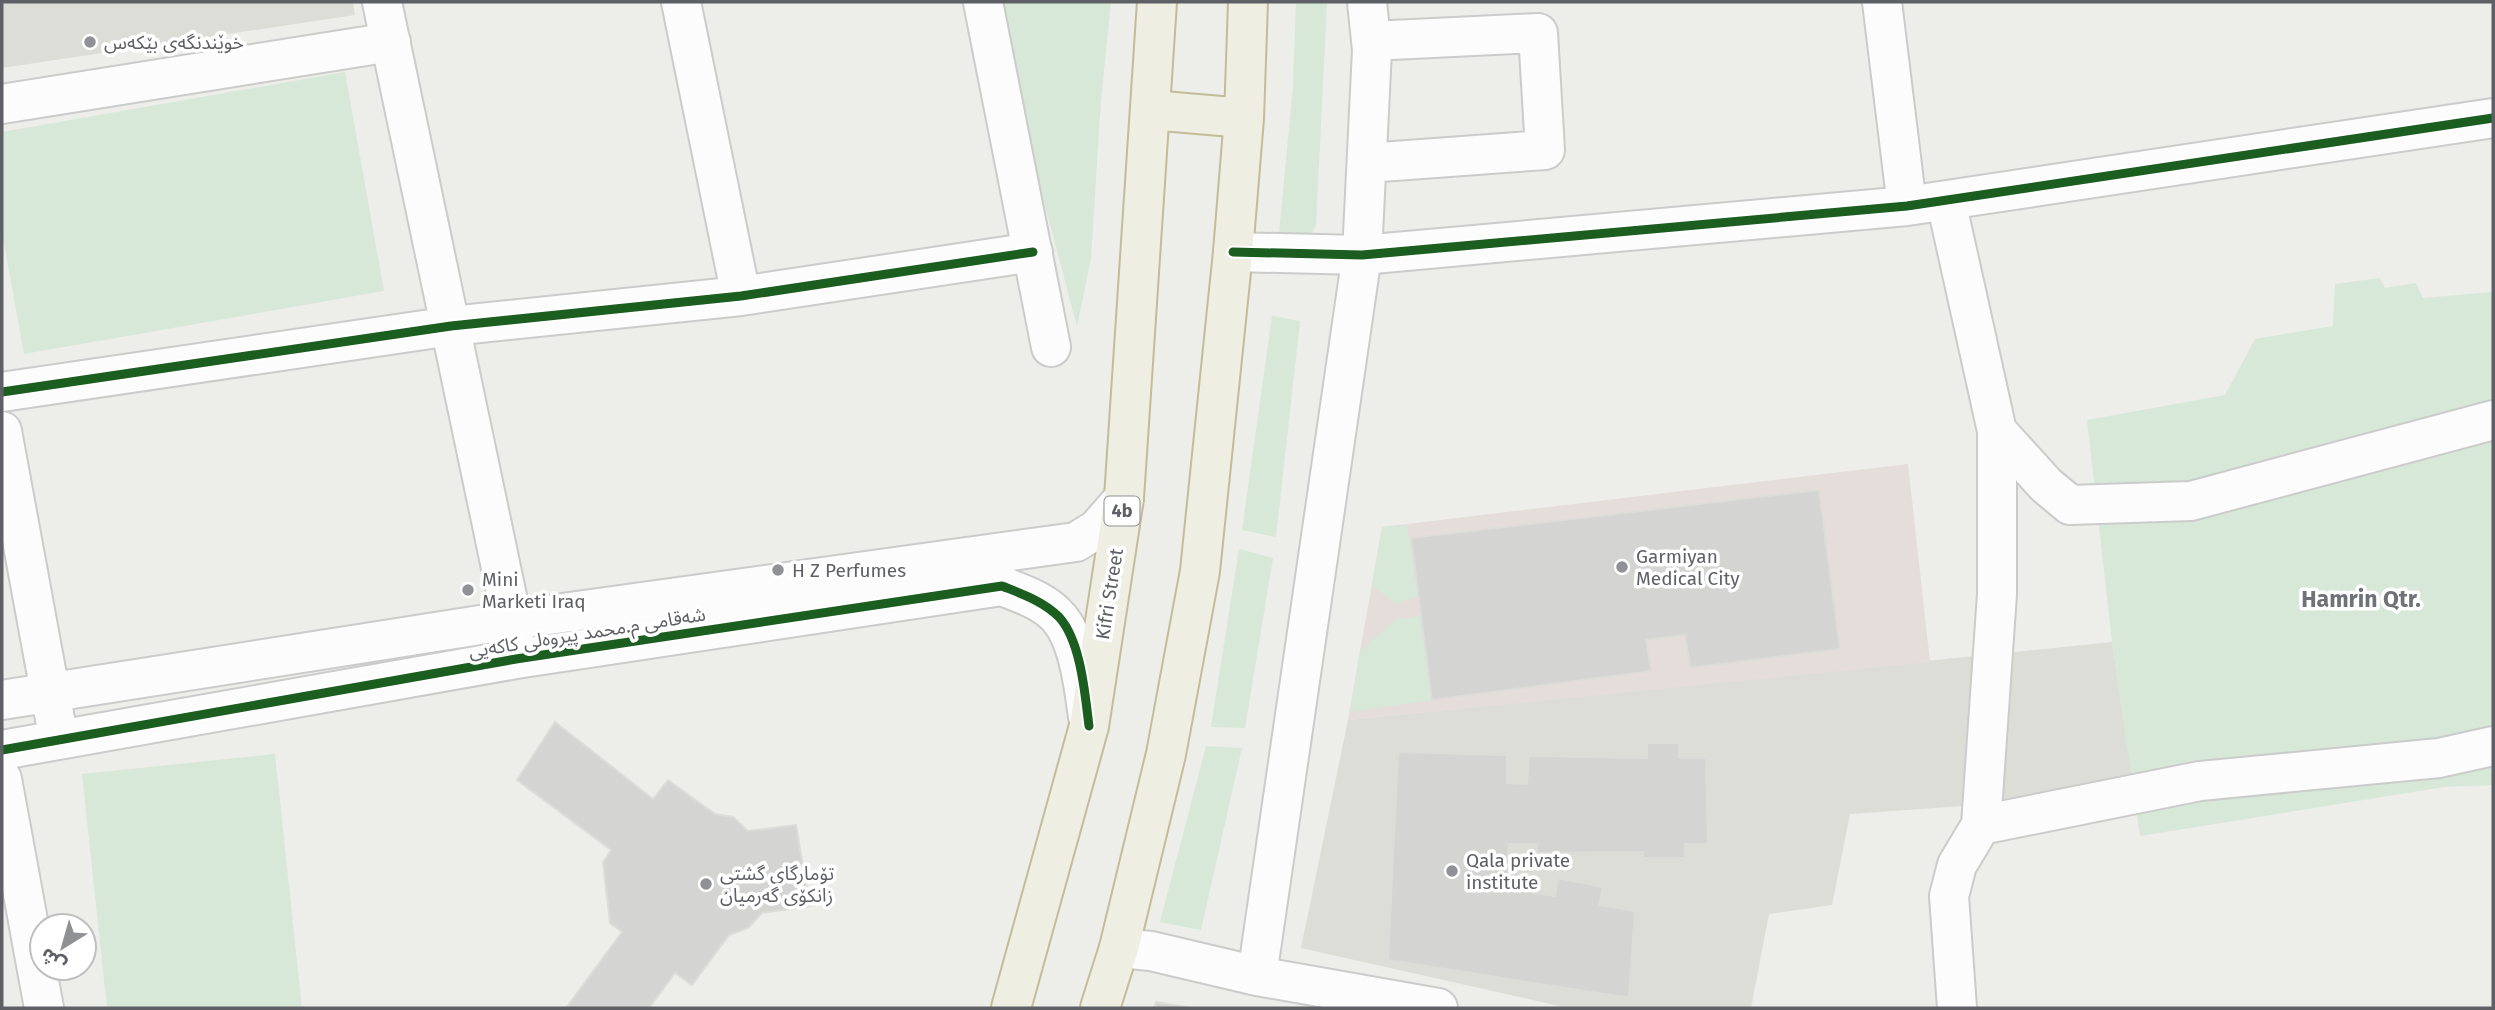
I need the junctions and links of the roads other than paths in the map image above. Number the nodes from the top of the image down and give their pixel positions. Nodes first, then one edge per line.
1 (383, 2) edge
2 (681, 2) edge
3 (983, 2) edge
4 (1157, 2) edge
5 (1248, 2) edge
6 (1367, 2) edge
7 (1882, 2) edge
8 (1371, 41) junction
9 (391, 42) junction
10 (2, 104) edge
11 (1151, 110) junction
12 (1244, 118) junction
13 (2493, 118) edge
14 (1367, 163) junction
15 (1946, 201) junction
16 (1907, 206) junction
17 (1033, 252) junction
18 (1233, 252) junction
19 (1362, 255) junction
20 (741, 296) junction
21 (451, 326) junction
22 (1051, 347) dead end
23 (2, 392) edge
24 (2493, 420) edge
25 (2, 431) edge
26 (1997, 431) junction
27 (1124, 498) junction
28 (512, 620) junction
29 (516, 659) junction
30 (50, 693) junction
31 (2, 700) edge
32 (1088, 726) junction
33 (59, 741) junction
34 (2493, 746) edge
35 (2, 750) edge
36 (2, 779) edge
37 (1981, 825) junction
38 (1119, 948) junction
39 (1257, 976) junction
40 (44, 1008) edge
41 (1011, 1008) edge
42 (1100, 1008) edge
43 (1438, 1008) edge
44 (1957, 1008) edge

1 - 9 street
2 - 20 street
3 - 17 street
4 - 11 highway, Kifri Street / 4b
5 - 12 highway
6 - 8 street
7 - 16 street
8 - 14 street
8 - 14 street
9 - 10 street
9 - 21 street
11 - 12 highway
11 - 27 highway, Kifri Street / 4b
12 - 18 highway
13 - 15 street
14 - 19 street
15 - 16 street
15 - 26 street
16 - 19 street
17 - 20 street
17 - 22 street
18 - 19 street
18 - 38 highway
19 - 39 street
20 - 21 street
21 - 23 street
21 - 28 street
24 - 26 street
25 - 30 street
26 - 37 street
27 - 28 street, شەقامی م.محمد پیروەلی کاکەیی
27 - 32 highway, Kifri Street / 4b
28 - 29 street
28 - 30 street, شەقامی م.محمد پیروەلی کاکەیی
29 - 32 street, شەقامی م.محمد پیروەلی کاکەیی
29 - 33 street, شەقامی م.محمد پیروەلی کاکەیی
30 - 31 street, شەقامی م.محمد پیروەلی کاکەیی
30 - 33 street
32 - 41 highway, Kifri Street / 4b
33 - 35 street, شەقامی م.محمد پیروەلی کاکەیی
34 - 37 street
36 - 40 street
37 - 44 street
38 - 39 street
38 - 42 highway
39 - 43 street

